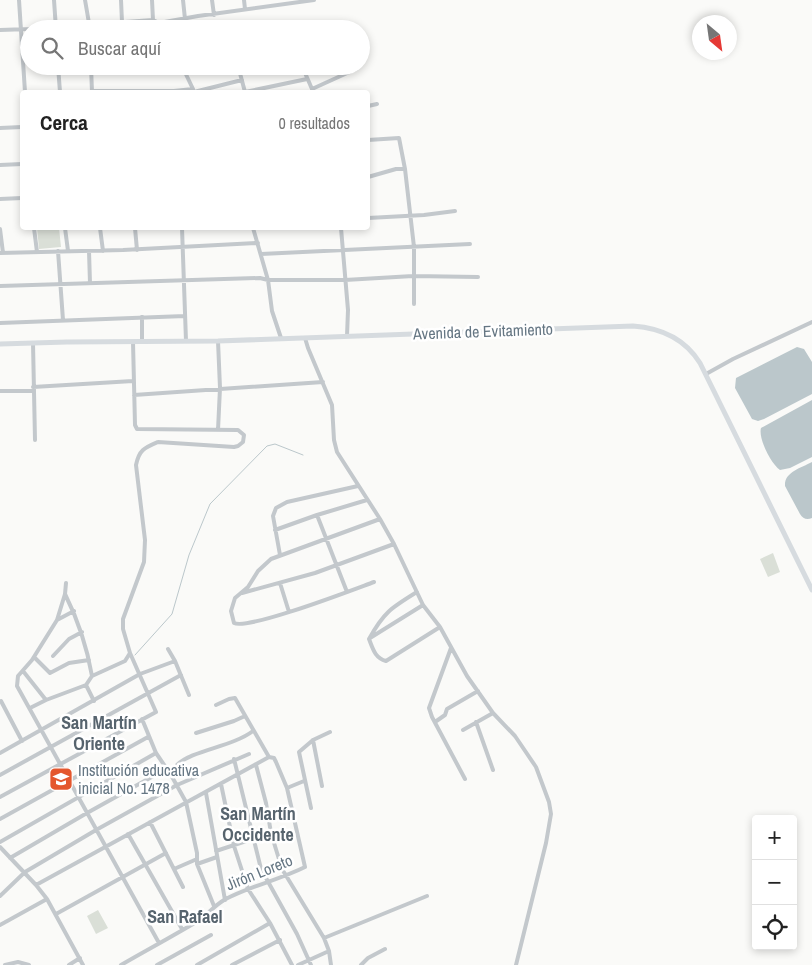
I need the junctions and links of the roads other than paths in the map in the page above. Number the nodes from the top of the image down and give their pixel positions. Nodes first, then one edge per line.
1 (19, 0) edge
2 (54, 0) edge
3 (85, 0) edge
4 (121, 0) edge
5 (152, 0) edge
6 (183, 0) edge
7 (212, 0) edge
8 (244, 0) edge
9 (274, 0) edge
10 (314, 0) edge
11 (274, 6) junction
12 (245, 9) junction
13 (214, 15) junction
14 (185, 19) junction
15 (20, 20) edge
16 (55, 20) edge
17 (89, 20) edge
18 (122, 20) edge
19 (153, 20) edge
20 (180, 20) edge
21 (20, 29) edge
22 (0, 30) edge
23 (24, 75) edge
24 (59, 75) edge
25 (91, 75) edge
26 (186, 75) edge
27 (241, 75) edge
28 (305, 75) edge
29 (344, 75) edge
30 (307, 79) junction
31 (242, 80) junction
32 (25, 90) edge
33 (60, 90) edge
34 (92, 90) edge
35 (194, 90) edge
36 (198, 90) edge
37 (244, 90) edge
38 (255, 90) edge
39 (312, 90) edge
40 (315, 90) edge
41 (377, 104) dead end
42 (370, 106) edge
43 (20, 127) edge
44 (0, 128) edge
45 (370, 140) edge
46 (20, 164) edge
47 (0, 165) edge
48 (405, 169) junction
49 (370, 176) edge
50 (20, 198) edge
51 (0, 199) edge
52 (455, 211) dead end
53 (410, 215) junction
54 (370, 218) edge
55 (0, 229) edge
56 (34, 230) edge
57 (66, 230) edge
58 (100, 230) edge
59 (135, 230) edge
60 (182, 230) edge
61 (254, 230) edge
62 (341, 230) edge
63 (258, 243) junction
64 (470, 244) dead end
65 (414, 247) junction
66 (182, 248) junction
67 (103, 250) junction
68 (137, 250) junction
69 (342, 250) junction
70 (68, 251) junction
71 (88, 251) junction
72 (36, 252) junction
73 (58, 252) junction
74 (1, 253) edge
75 (261, 254) junction
76 (413, 276) junction
77 (478, 277) dead end
78 (183, 280) junction
79 (268, 280) junction
80 (345, 280) junction
81 (90, 283) junction
82 (61, 284) junction
83 (0, 286) edge
84 (414, 304) dead end
85 (185, 316) junction
86 (142, 317) junction
87 (63, 320) junction
88 (812, 322) edge
89 (0, 324) edge
90 (347, 336) junction
91 (281, 338) junction
92 (306, 338) junction
93 (186, 341) junction
94 (218, 341) junction
95 (133, 342) junction
96 (142, 342) junction
97 (33, 343) junction
98 (0, 344) edge
99 (706, 374) junction
100 (133, 381) junction
101 (323, 382) junction
102 (220, 388) junction
103 (33, 389) junction
104 (0, 391) edge
105 (134, 395) junction
106 (218, 430) junction
107 (35, 440) dead end
108 (358, 486) junction
109 (367, 500) junction
110 (317, 515) junction
111 (380, 519) junction
112 (275, 530) junction
113 (326, 539) junction
114 (394, 544) junction
115 (280, 555) junction
116 (336, 566) junction
117 (374, 582) dead end
118 (66, 583) dead end
119 (280, 583) junction
120 (812, 590) edge
121 (347, 592) junction
122 (417, 592) junction
123 (240, 593) junction
124 (65, 594) junction
125 (423, 605) junction
126 (74, 611) junction
127 (289, 612) junction
128 (57, 620) junction
129 (440, 627) junction
130 (82, 632) junction
131 (369, 639) junction
132 (451, 648) junction
133 (168, 649) dead end
134 (130, 653) junction
135 (53, 656) dead end
136 (34, 657) junction
137 (90, 660) junction
138 (175, 661) junction
139 (23, 671) junction
140 (140, 674) junction
141 (181, 675) junction
142 (92, 676) junction
143 (86, 685) junction
144 (478, 691) junction
145 (147, 693) junction
146 (189, 695) dead end
147 (46, 700) junction
148 (1, 701) edge
149 (94, 702) junction
150 (216, 705) dead end
151 (30, 708) junction
152 (493, 713) junction
153 (245, 716) junction
154 (142, 719) junction
155 (434, 722) junction
156 (476, 722) junction
157 (42, 730) junction
158 (463, 730) dead end
159 (253, 731) junction
160 (330, 732) dead end
161 (196, 733) dead end
162 (148, 737) junction
163 (313, 740) junction
164 (22, 741) junction
165 (51, 746) junction
166 (0, 753) edge
167 (156, 753) junction
168 (249, 754) dead end
169 (269, 758) junction
170 (234, 759) junction
171 (60, 764) junction
172 (256, 765) junction
173 (166, 769) junction
174 (493, 770) dead end
175 (238, 774) junction
176 (0, 775) edge
177 (171, 776) junction
178 (465, 779) dead end
179 (69, 781) junction
180 (304, 781) junction
181 (221, 784) junction
182 (177, 785) junction
183 (322, 786) dead end
184 (287, 788) junction
185 (206, 792) junction
186 (0, 797) edge
187 (78, 797) junction
188 (186, 802) junction
189 (311, 808) dead end
190 (87, 813) junction
191 (0, 819) edge
192 (150, 822) junction
193 (96, 830) junction
194 (271, 833) junction
195 (128, 834) junction
196 (253, 839) junction
197 (0, 842) edge
198 (106, 846) junction
199 (234, 846) junction
200 (0, 847) edge
201 (216, 851) junction
202 (166, 853) junction
203 (217, 857) junction
204 (10, 858) junction
205 (197, 861) junction
206 (145, 866) junction
207 (174, 869) junction
208 (24, 873) junction
209 (123, 877) junction
210 (286, 877) junction
211 (267, 883) junction
212 (36, 885) junction
213 (183, 887) dead end
214 (248, 889) junction
215 (0, 896) edge
216 (427, 896) dead end
217 (47, 899) junction
218 (225, 900) junction
219 (214, 906) junction
220 (56, 914) junction
221 (270, 923) junction
222 (0, 925) edge
223 (182, 929) junction
224 (211, 935) dead end
225 (324, 938) junction
226 (280, 940) junction
227 (160, 942) junction
228 (385, 949) dead end
229 (329, 951) junction
230 (80, 958) junction
231 (242, 959) junction
232 (310, 963) edge
233 (127, 964) edge
234 (5, 965) edge
235 (29, 965) edge
236 (69, 965) edge
237 (83, 965) edge
238 (121, 965) edge
239 (157, 965) edge
240 (197, 965) edge
241 (232, 965) edge
242 (245, 965) edge
243 (292, 965) edge
244 (298, 965) edge
245 (331, 965) edge
246 (361, 965) edge
247 (516, 965) edge

1 - 15 street
2 - 16 street
3 - 17 street
4 - 18 street
5 - 19 street
6 - 14 street
7 - 13 street
8 - 12 street
9 - 11 street
10 - 11 street
11 - 12 street
12 - 13 street
13 - 14 street
14 - 20 street
21 - 22 street
23 - 32 street
24 - 33 street
25 - 34 street
26 - 35 street
27 - 31 street
28 - 30 street
29 - 40 street
30 - 38 street
30 - 39 street
31 - 36 street
31 - 37 street
41 - 42 street
43 - 44 street
45 - 48 street
46 - 47 street
48 - 49 street
48 - 53 street
50 - 51 street
52 - 53 street
53 - 54 street
53 - 65 street
55 - 74 street
56 - 72 street
57 - 70 street
58 - 67 street
59 - 68 street
60 - 66 street
61 - 63 street
62 - 69 street
63 - 66 street
63 - 75 street
64 - 65 street
65 - 69 street
65 - 76 street
66 - 68 street
66 - 78 street
67 - 68 street
67 - 71 street
69 - 75 street
69 - 80 street
70 - 71 street
70 - 73 street
71 - 81 street
72 - 73 street
72 - 74 street
73 - 82 street
75 - 79 street
76 - 77 street
76 - 80 street
76 - 84 street
78 - 79 street
78 - 81 street
78 - 85 street
79 - 80 street
79 - 91 street
80 - 90 street
81 - 82 street
82 - 83 street
82 - 87 street
85 - 86 street
85 - 93 street
86 - 87 street
86 - 96 street
87 - 89 street
88 - 99 street
90 - 92 street, Avenida de Evitamiento
90 - 99 street, Avenida de Evitamiento
91 - 92 street, Avenida de Evitamiento
91 - 94 street, Avenida de Evitamiento
92 - 101 street
93 - 94 street, Avenida de Evitamiento
93 - 96 street, Avenida de Evitamiento
94 - 102 street
95 - 96 street, Avenida de Evitamiento
95 - 97 street, Avenida de Evitamiento
95 - 100 street
97 - 98 street, Avenida de Evitamiento
97 - 103 street
99 - 120 street, Avenida de Evitamiento
100 - 103 street
100 - 105 street
101 - 102 street
101 - 108 street
102 - 105 street
102 - 106 street
103 - 104 street
103 - 107 street
105 - 106 street
106 - 134 street
108 - 109 street
108 - 112 street
109 - 110 street
109 - 111 street
110 - 112 street
110 - 113 street
111 - 113 street
111 - 114 street
112 - 115 street
113 - 115 street
113 - 116 street
114 - 116 street
114 - 122 street
115 - 123 street
116 - 119 street
116 - 121 street
117 - 121 street
118 - 124 street
119 - 123 street
119 - 127 street
121 - 127 street
122 - 125 street
122 - 131 street
123 - 127 street
124 - 126 street
124 - 128 street
125 - 129 street
125 - 131 street
126 - 128 street
126 - 130 street
128 - 136 street
129 - 131 street
129 - 132 street
130 - 135 street
130 - 137 street
132 - 144 street
132 - 155 street
133 - 138 street
134 - 140 street
134 - 142 street
136 - 137 street
136 - 139 street
137 - 142 street
138 - 140 street
138 - 141 street
139 - 147 street
139 - 151 street
140 - 145 street
140 - 149 street
141 - 145 street
141 - 146 street
142 - 143 street
143 - 147 street
143 - 149 street
144 - 152 street
144 - 155 street
145 - 154 street
145 - 165 street
147 - 151 street
148 - 164 street
149 - 157 street
150 - 153 street
151 - 157 street
152 - 156 street
152 - 247 street
153 - 159 street
153 - 161 street
154 - 162 street
154 - 171 street
155 - 178 street
156 - 158 street
156 - 174 street
157 - 164 street
157 - 165 street
159 - 169 street
159 - 177 street
160 - 163 street
162 - 167 street
162 - 179 street
163 - 180 street
163 - 183 street
164 - 166 street
165 - 171 street
165 - 176 street
167 - 173 street
167 - 187 street
168 - 170 street
169 - 172 street
169 - 184 street
170 - 175 street
170 - 182 street
171 - 179 street
171 - 186 street
172 - 175 street
172 - 194 street
173 - 177 street
173 - 190 street
175 - 181 street
175 - 196 street
177 - 182 street
179 - 187 street
179 - 191 street
180 - 184 street
180 - 189 street
181 - 185 street
181 - 199 street
182 - 188 street
182 - 193 street
184 - 210 street, Jirón Loreto
185 - 188 street
185 - 201 street
187 - 190 street
187 - 197 street
188 - 192 street
188 - 205 street
190 - 193 street
190 - 204 street
192 - 195 street
192 - 202 street
193 - 198 street
193 - 208 street
194 - 196 street
194 - 210 street
195 - 198 street
195 - 206 street
196 - 199 street
196 - 211 street
198 - 209 street
198 - 212 street
199 - 201 street
199 - 214 street
200 - 204 street
201 - 203 street
202 - 206 street
202 - 207 street
203 - 205 street
203 - 218 street
204 - 208 street
205 - 207 street
205 - 219 street
206 - 209 street
206 - 223 street
207 - 213 street
208 - 212 street
208 - 215 street
209 - 220 street
209 - 227 street
210 - 211 street, Jirón Loreto
210 - 225 street
211 - 214 street, Jirón Loreto
211 - 232 street
212 - 217 street
214 - 218 street, Jirón Loreto
214 - 221 street
216 - 225 street
217 - 220 street
217 - 222 street
218 - 219 street, Jirón Loreto
219 - 223 street, Jirón Loreto
220 - 230 street
221 - 226 street
221 - 240 street
223 - 227 street, Jirón Loreto
224 - 239 street
225 - 229 street
226 - 231 street
226 - 243 street
227 - 233 street, Jirón Loreto
228 - 246 street
229 - 232 street
229 - 245 street
230 - 236 street
230 - 237 street
231 - 241 street
231 - 242 street
232 - 244 street
233 - 238 street, Jirón Loreto
234 - 235 street

